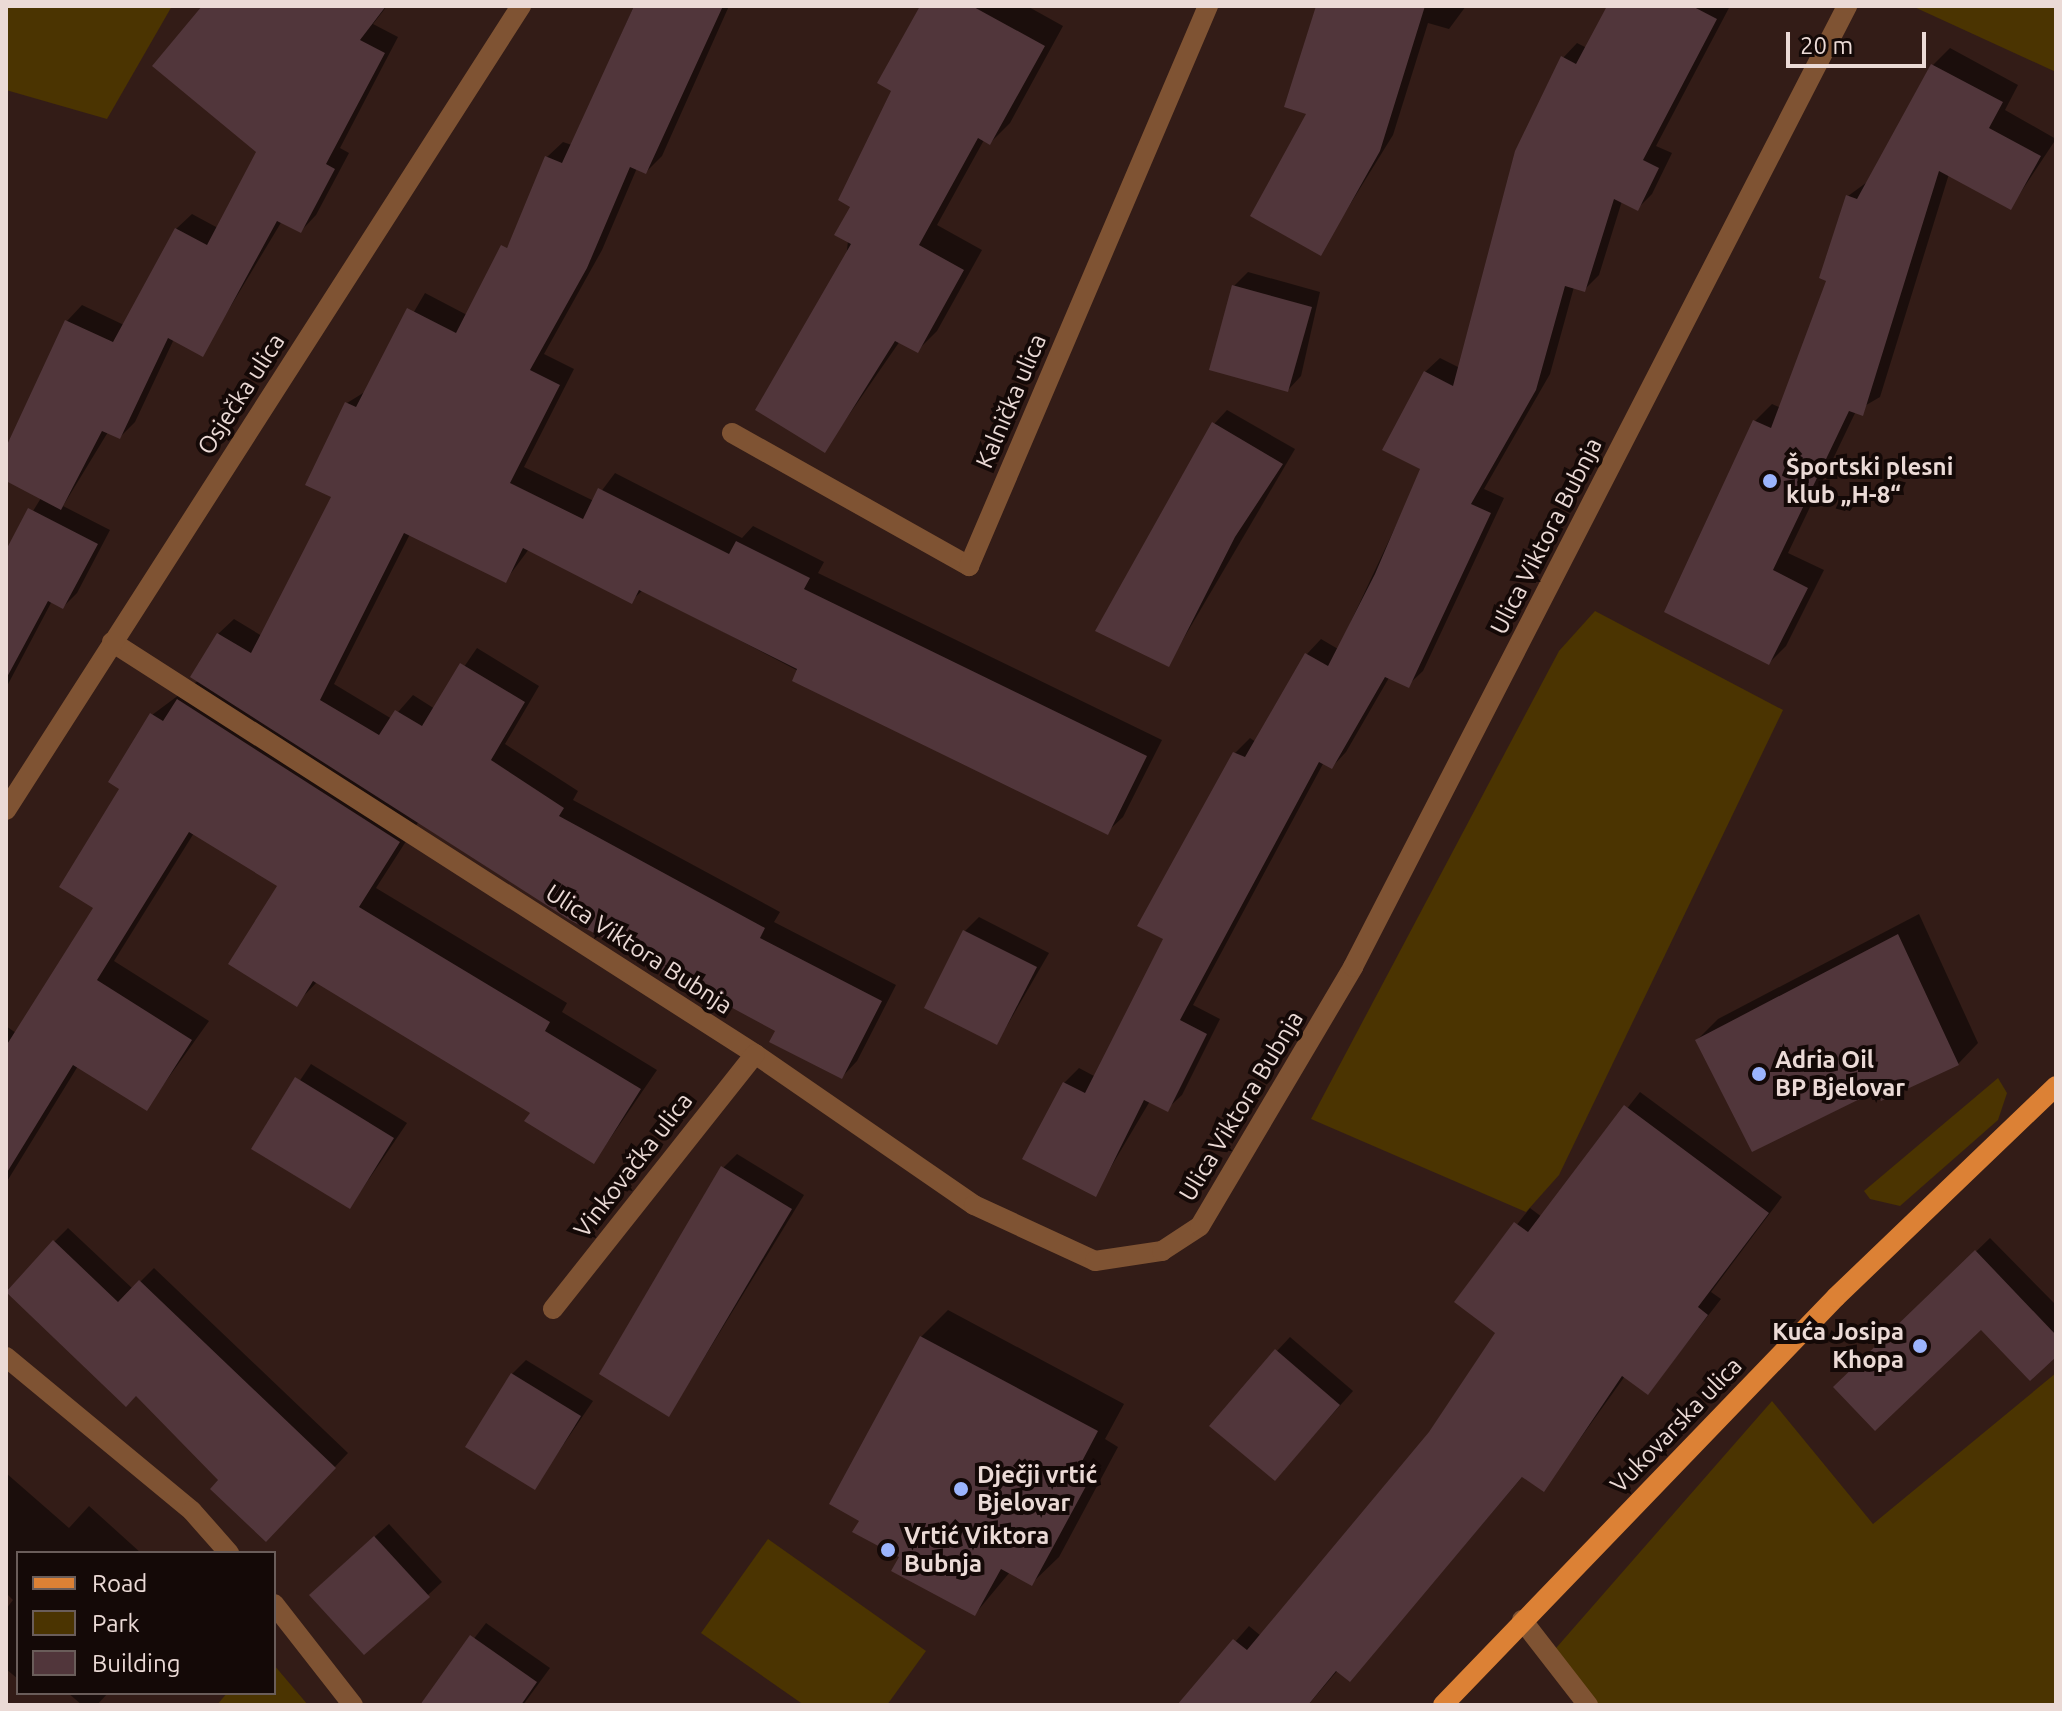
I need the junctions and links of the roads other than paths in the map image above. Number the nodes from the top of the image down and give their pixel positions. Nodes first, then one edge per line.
1 (521, 6) edge
2 (1208, 6) edge
3 (1847, 6) edge
4 (732, 433) dead end
5 (112, 642) junction
6 (6, 810) edge
7 (755, 1054) junction
8 (2054, 1091) edge
9 (553, 1309) dead end
10 (6, 1357) edge
11 (227, 1551) edge
12 (276, 1607) edge
13 (1522, 1620) junction
14 (353, 1705) edge
15 (1443, 1705) edge
16 (1588, 1705) edge

1 - 5 street, Osječka ulica
2 - 4 street, Kalnička ulica
3 - 7 street, Ulica Viktora Bubnja
5 - 6 street, Osječka ulica
5 - 7 street, Ulica Viktora Bubnja
7 - 9 street, Vinkovačka ulica
8 - 13 main road, Vukovarska ulica
10 - 11 street
12 - 14 street
13 - 15 main road, Vukovarska ulica
13 - 16 street

